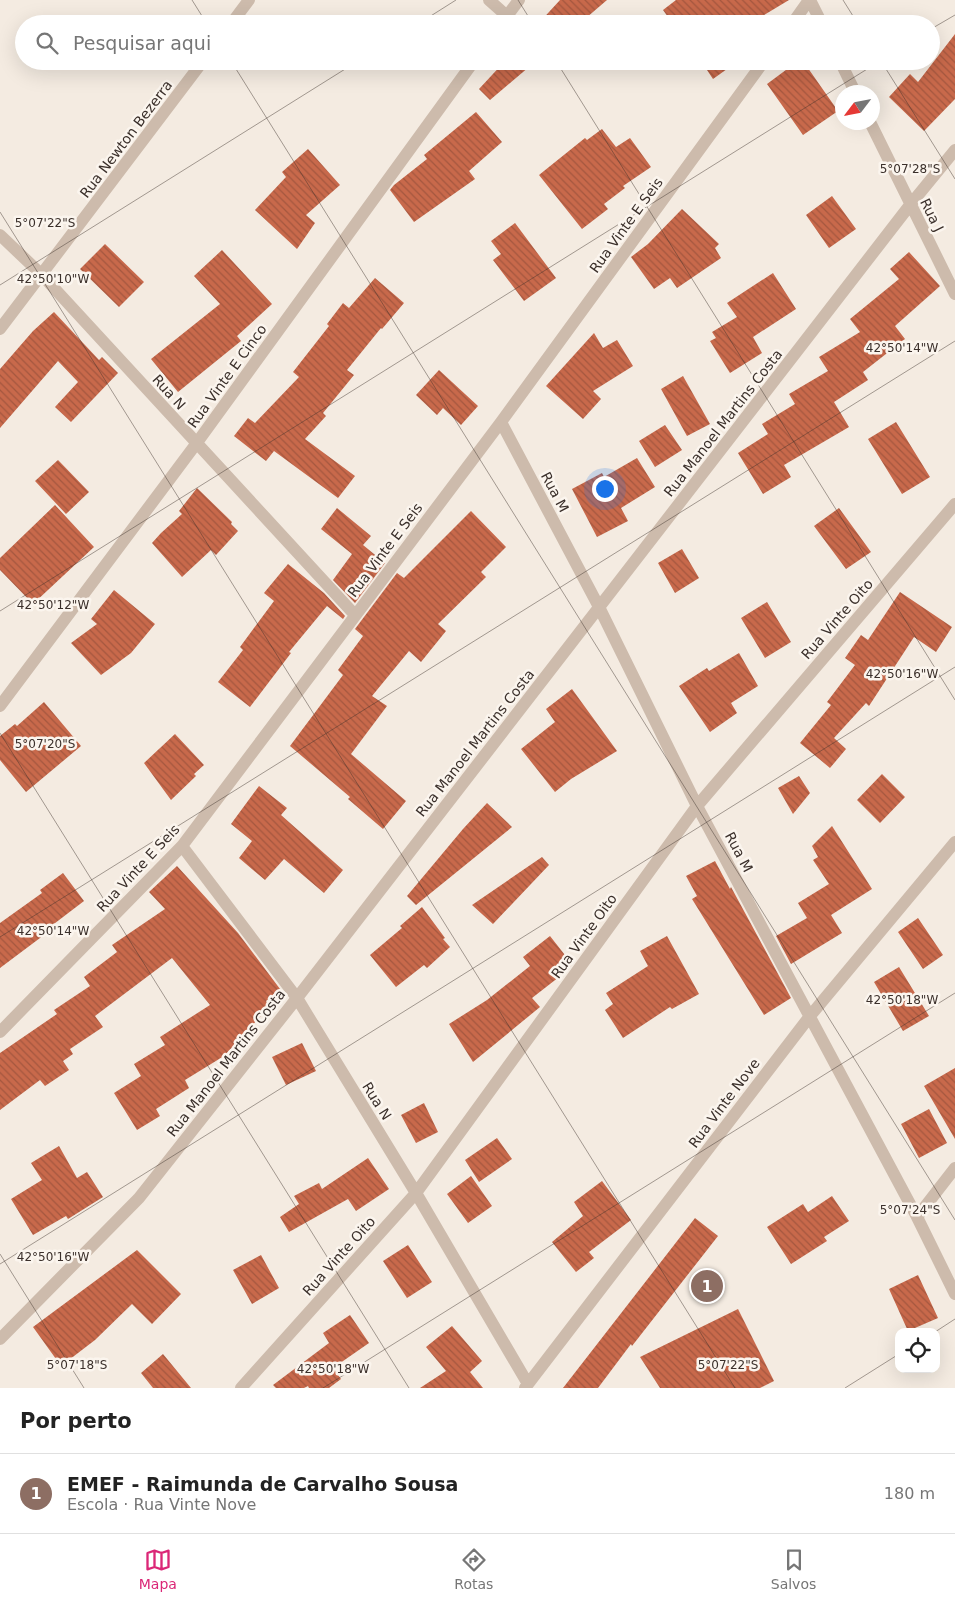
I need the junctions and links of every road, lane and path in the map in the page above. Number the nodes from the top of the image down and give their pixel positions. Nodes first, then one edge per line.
1 (249, 0) edge
2 (489, 0) edge
3 (519, 0) edge
4 (809, 0) edge
5 (238, 15) edge
6 (500, 15) edge
7 (508, 15) edge
8 (798, 15) edge
9 (817, 15) edge
10 (196, 70) edge
11 (467, 70) edge
12 (757, 70) edge
13 (844, 70) edge
14 (852, 85) edge
15 (874, 130) edge
16 (955, 150) edge
17 (910, 205) junction
18 (0, 236) edge
19 (42, 275) junction
20 (955, 294) edge
21 (0, 329) edge
22 (501, 422) junction
23 (196, 444) junction
24 (955, 504) edge
25 (599, 607) junction
26 (355, 614) junction
27 (0, 706) edge
28 (697, 806) junction
29 (955, 842) edge
30 (182, 846) junction
31 (297, 998) junction
32 (810, 1016) junction
33 (0, 1032) edge
34 (955, 1168) edge
35 (416, 1193) junction
36 (917, 1216) junction
37 (955, 1294) edge
38 (0, 1340) edge
39 (526, 1386) edge
40 (241, 1388) edge

1 - 5 street
2 - 6 street
3 - 7 street
4 - 8 street
4 - 9 street
10 - 19 street, Rua Newton Bezerra
11 - 23 street, Rua Vinte E Cinco
12 - 22 street, Rua Vinte E Seis
13 - 14 street
15 - 17 street, Rua J
16 - 17 street, Rua Manoel Martins Costa
17 - 20 street, Rua J
17 - 25 street, Rua Manoel Martins Costa
18 - 19 street, Rua N
19 - 21 street, Rua Newton Bezerra
19 - 23 street, Rua N
22 - 25 street, Rua M
22 - 26 street, Rua Vinte E Seis
23 - 26 street, Rua N
23 - 27 street, Rua Vinte E Cinco
24 - 28 street, Rua Vinte Oito
25 - 28 street, Rua M
25 - 31 street, Rua Manoel Martins Costa
26 - 30 street, Rua Vinte E Seis
28 - 32 street, Rua M
28 - 35 street, Rua Vinte Oito
29 - 32 street, Rua Vinte Nove
30 - 31 street, Rua N
30 - 33 street, Rua Vinte E Seis
31 - 35 street, Rua N
31 - 38 street, Rua Manoel Martins Costa
32 - 36 street, Rua M
32 - 39 street, Rua Vinte Nove
34 - 36 street
35 - 39 street, Rua N
35 - 40 street, Rua Vinte Oito
36 - 37 street, Rua M

